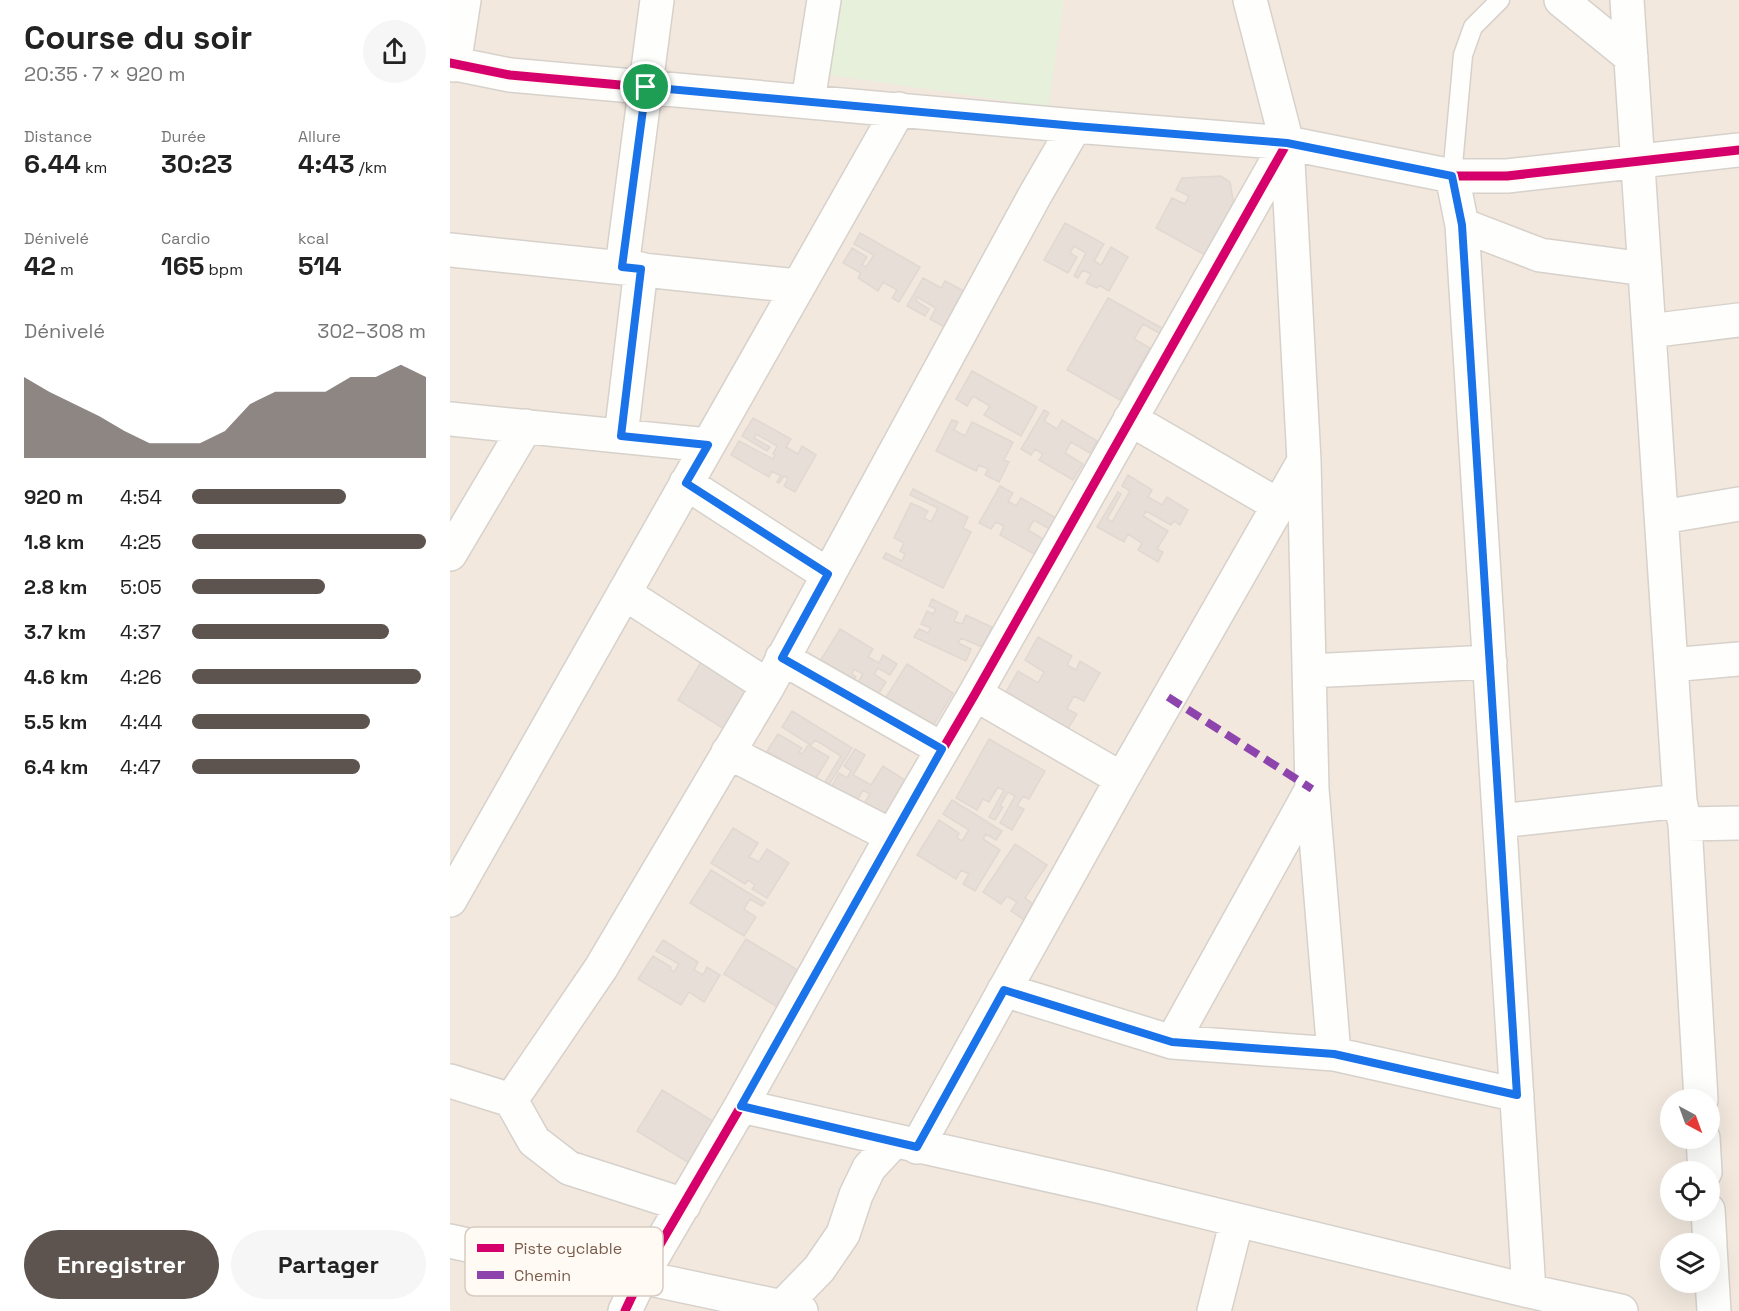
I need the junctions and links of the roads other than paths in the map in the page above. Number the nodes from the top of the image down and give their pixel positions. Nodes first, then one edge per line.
1 (464, 0) edge
2 (657, 0) edge
3 (824, 0) edge
4 (1250, 0) edge
5 (1500, 0) edge
6 (1561, 0) edge
7 (1628, 0) edge
8 (1631, 57) junction
9 (452, 64) edge
10 (646, 87) junction
11 (808, 101) junction
12 (899, 109) junction
13 (1075, 126) junction
14 (1287, 143) junction
15 (1739, 150) edge
16 (1638, 161) junction
17 (1452, 176) junction
18 (1462, 225) junction
19 (450, 250) edge
20 (632, 268) junction
21 (1645, 269) junction
22 (797, 286) junction
23 (1739, 320) edge
24 (1649, 332) junction
25 (450, 419) edge
26 (1130, 419) junction
27 (526, 426) junction
28 (621, 436) junction
29 (708, 445) junction
30 (1304, 462) junction
31 (686, 483) junction
32 (1739, 504) edge
33 (1278, 505) junction
34 (1662, 517) junction
35 (450, 554) edge
36 (828, 574) junction
37 (624, 593) junction
38 (1739, 659) edge
39 (1490, 662) junction
40 (1671, 665) junction
41 (1309, 671) junction
42 (775, 672) junction
43 (975, 694) junction
44 (942, 749) junction
45 (728, 752) junction
46 (1122, 778) junction
47 (1312, 789) junction
48 (1682, 812) junction
49 (1500, 821) junction
50 (1739, 823) edge
51 (892, 836) junction
52 (453, 889) edge
53 (1004, 990) junction
54 (1172, 1042) junction
55 (1334, 1054) junction
56 (450, 1081) edge
57 (1700, 1089) edge
58 (1517, 1095) junction
59 (511, 1100) junction
60 (741, 1106) junction
61 (905, 1144) junction
62 (684, 1206) junction
63 (1237, 1220) junction
64 (450, 1241) edge
65 (663, 1241) edge
66 (465, 1244) edge
67 (663, 1282) edge
68 (1529, 1291) junction
69 (1713, 1293) edge
70 (632, 1296) edge
71 (791, 1309) edge
72 (625, 1311) edge
73 (1214, 1311) edge
74 (1621, 1311) edge
75 (1714, 1311) edge

1 - 9 street
2 - 10 street
3 - 11 street
4 - 14 street
5 - 17 lane
6 - 8 street
7 - 8 street
8 - 16 street
9 - 10 street
10 - 11 street
10 - 20 street
11 - 12 street
12 - 13 street
12 - 22 street
13 - 14 street
13 - 36 street
14 - 17 street
14 - 26 street
14 - 30 street
15 - 16 street
16 - 17 street
16 - 21 street
17 - 18 street
18 - 21 street
18 - 39 street
19 - 20 street
20 - 22 street
20 - 28 street
21 - 24 street
22 - 29 street
23 - 24 street
24 - 34 street
25 - 27 street
26 - 33 street
26 - 43 street
27 - 28 street
27 - 35 street
28 - 29 street
29 - 31 street
30 - 33 street
30 - 41 street
31 - 36 street
31 - 37 street
32 - 34 street
33 - 46 street
34 - 40 street
36 - 42 street
37 - 42 street
37 - 52 street
38 - 40 street
39 - 41 street
39 - 49 street
40 - 48 street
41 - 47 street
42 - 44 street
42 - 45 street
43 - 44 street
43 - 46 street
44 - 51 street
45 - 51 street
45 - 59 street
46 - 53 street
47 - 54 street
47 - 55 street
48 - 49 street
48 - 50 street
48 - 57 street
49 - 58 street
51 - 60 street
53 - 54 street
53 - 61 street
54 - 55 street
55 - 58 street
56 - 59 street
58 - 68 street
59 - 62 street
60 - 61 street
60 - 62 street
61 - 63 street
61 - 71 street
62 - 65 street
63 - 68 street
63 - 73 street
64 - 66 street
67 - 71 street
68 - 74 street
69 - 75 street
70 - 72 street

